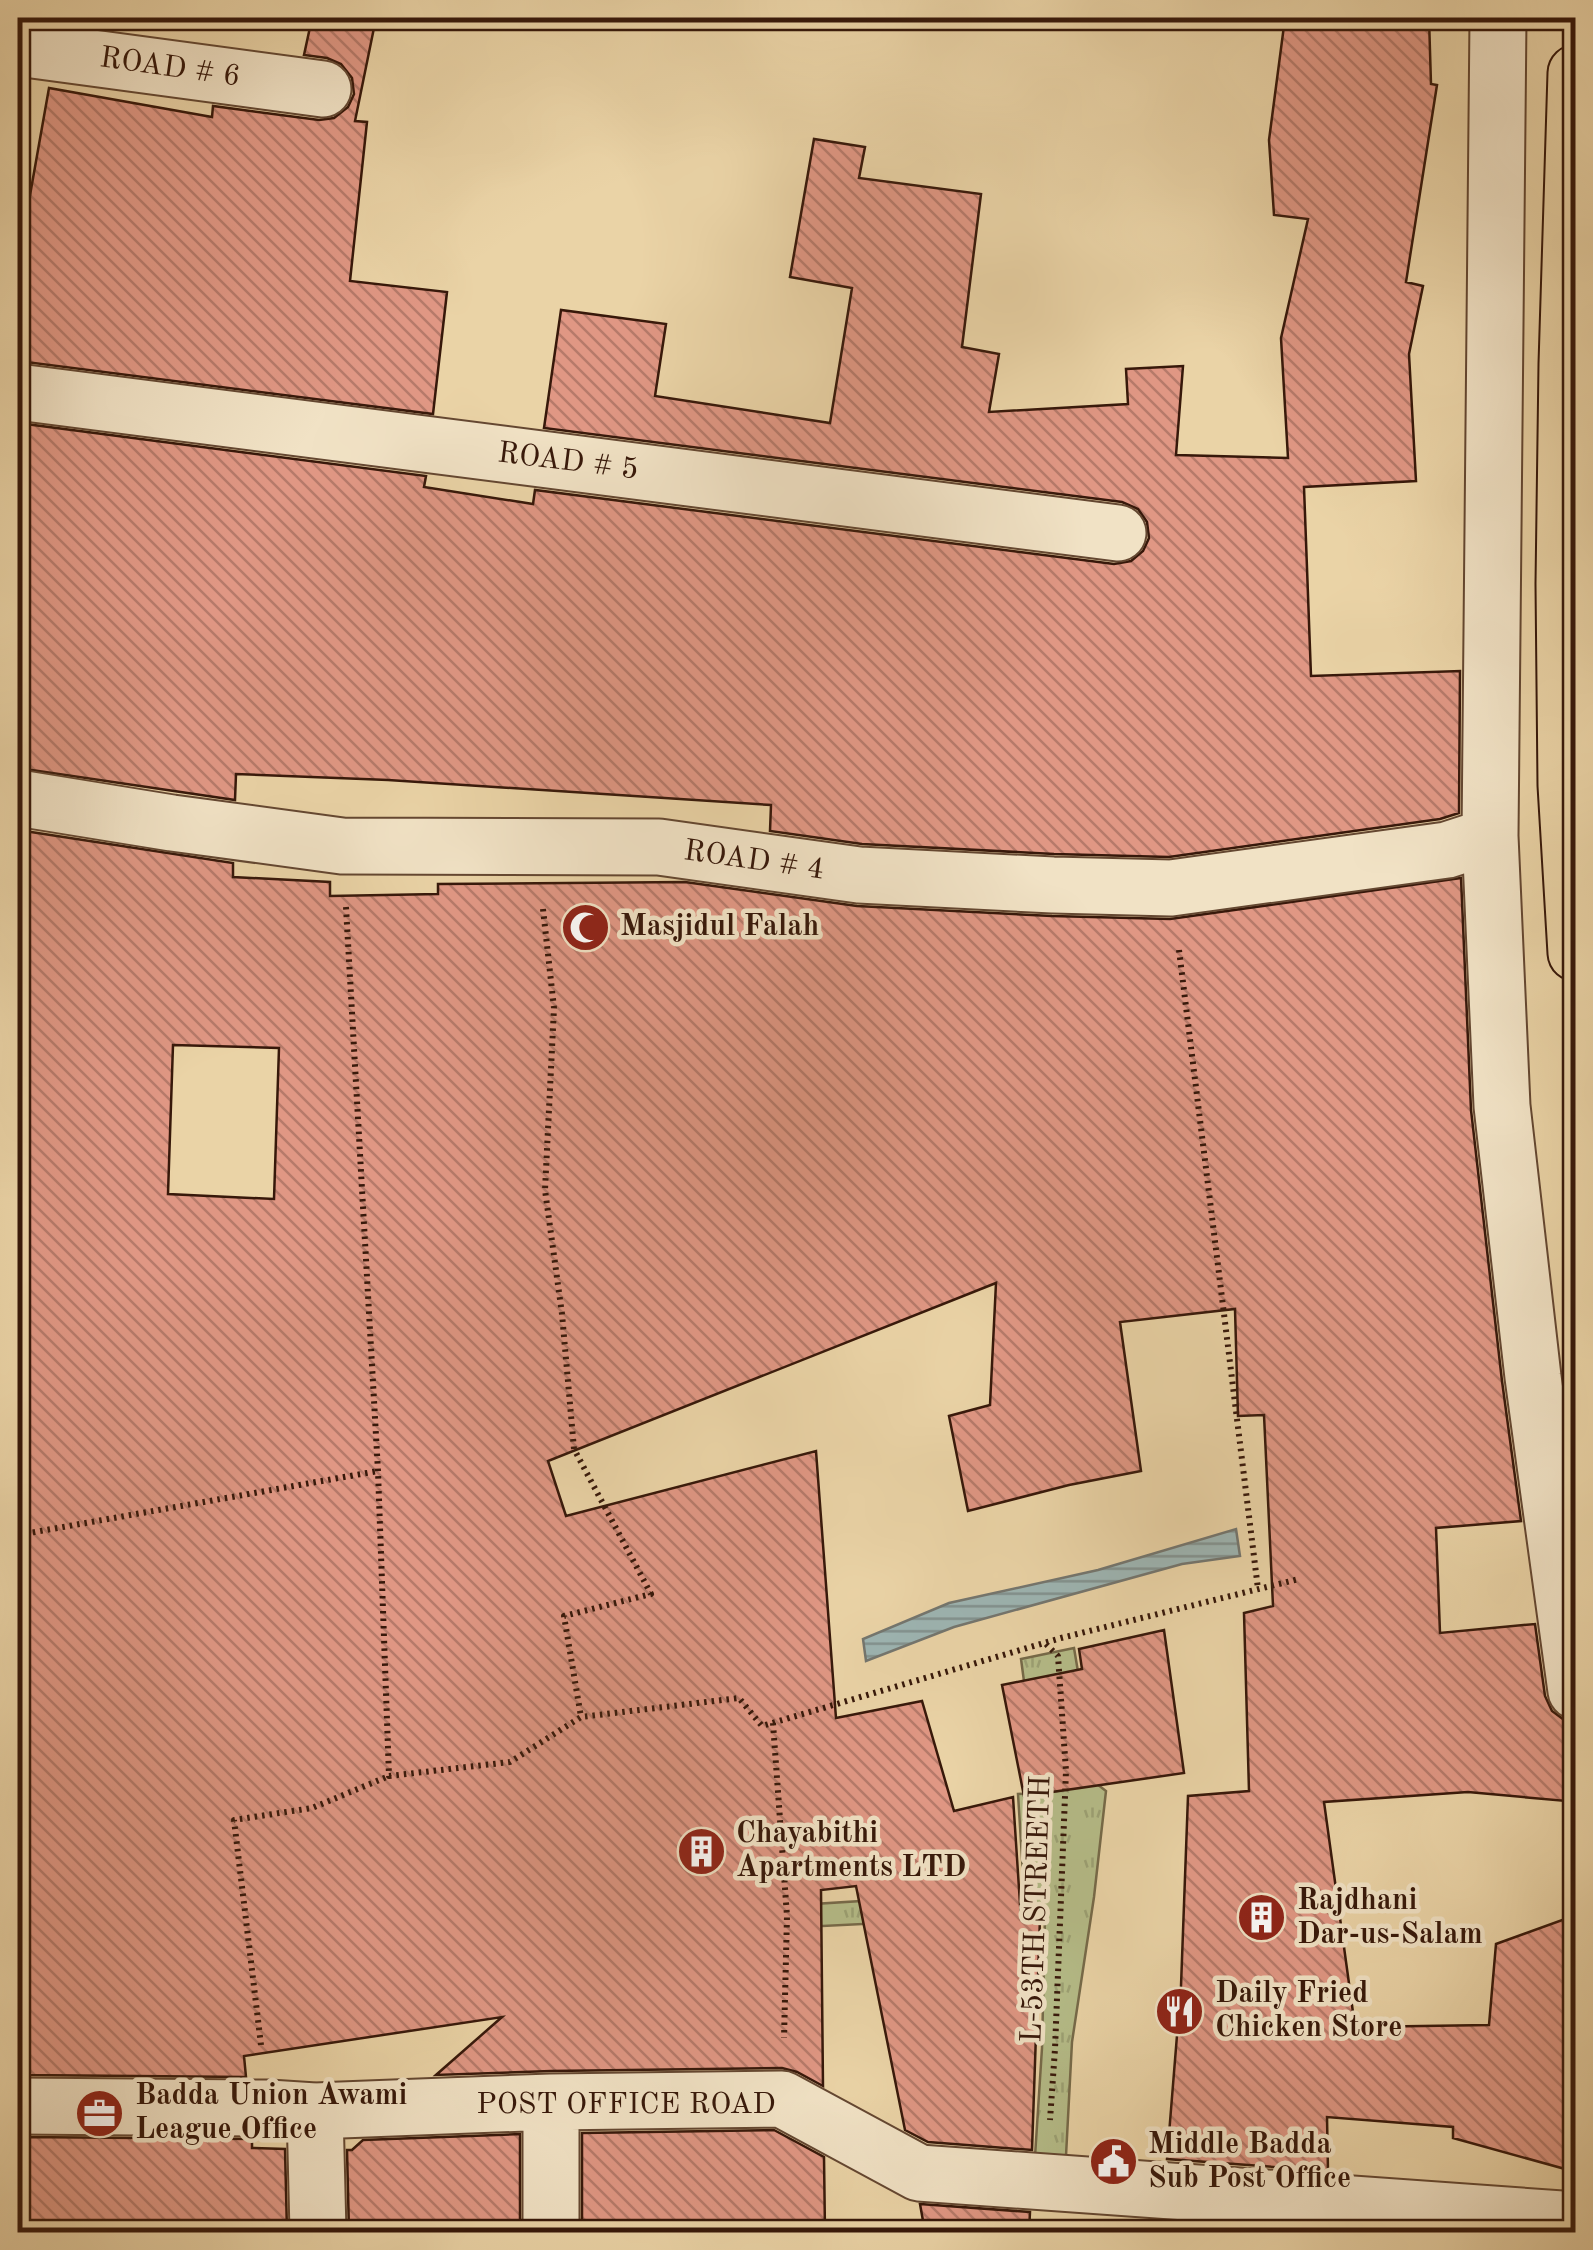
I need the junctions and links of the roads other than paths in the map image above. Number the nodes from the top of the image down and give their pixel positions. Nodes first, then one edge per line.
1 (1498, 18) edge
2 (18, 48) edge
3 (1576, 73) edge
4 (324, 89) dead end
5 (18, 392) edge
6 (1118, 533) dead end
7 (18, 798) edge
8 (1490, 836) junction
9 (1576, 953) edge
10 (1576, 1691) edge
11 (551, 2102) junction
12 (18, 2106) edge
13 (292, 2110) junction
14 (1576, 2220) edge
15 (318, 2232) edge
16 (551, 2232) edge

1 - 8 street
2 - 4 street, ROAD # 6
3 - 9 main road
5 - 6 street, ROAD # 5
7 - 8 street, ROAD # 4
8 - 10 street
11 - 13 street, POST OFFICE ROAD
11 - 14 street, POST OFFICE ROAD
11 - 16 street
12 - 13 street, POST OFFICE ROAD
13 - 15 street

